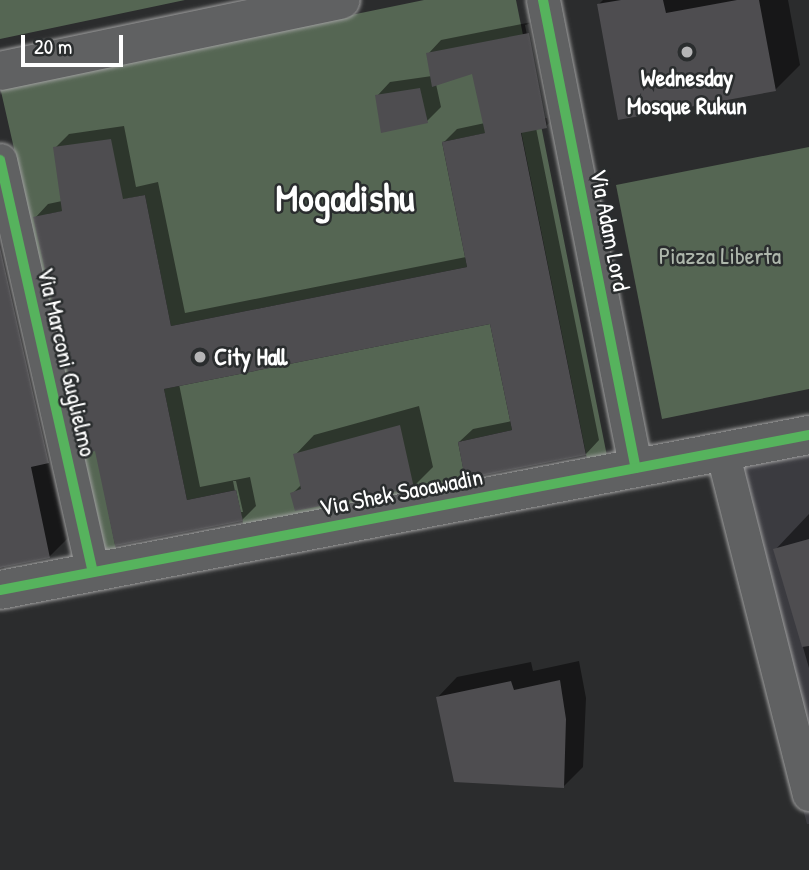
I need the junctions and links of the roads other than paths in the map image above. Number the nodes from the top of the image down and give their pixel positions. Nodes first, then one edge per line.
1 (341, 0) edge
2 (543, 0) edge
3 (0, 71) edge
4 (0, 160) edge
5 (809, 435) edge
6 (722, 451) junction
7 (636, 468) junction
8 (93, 572) junction
9 (0, 590) edge
10 (809, 794) edge

1 - 3 street
2 - 7 street, Via Adam Lord
4 - 8 street, Via Marconi Guglielmo
5 - 6 street, Via Shek Saoawadin
6 - 7 street, Via Shek Saoawadin
6 - 10 street
7 - 8 street, Via Shek Saoawadin
8 - 9 street, Via Shek Saoawadin

